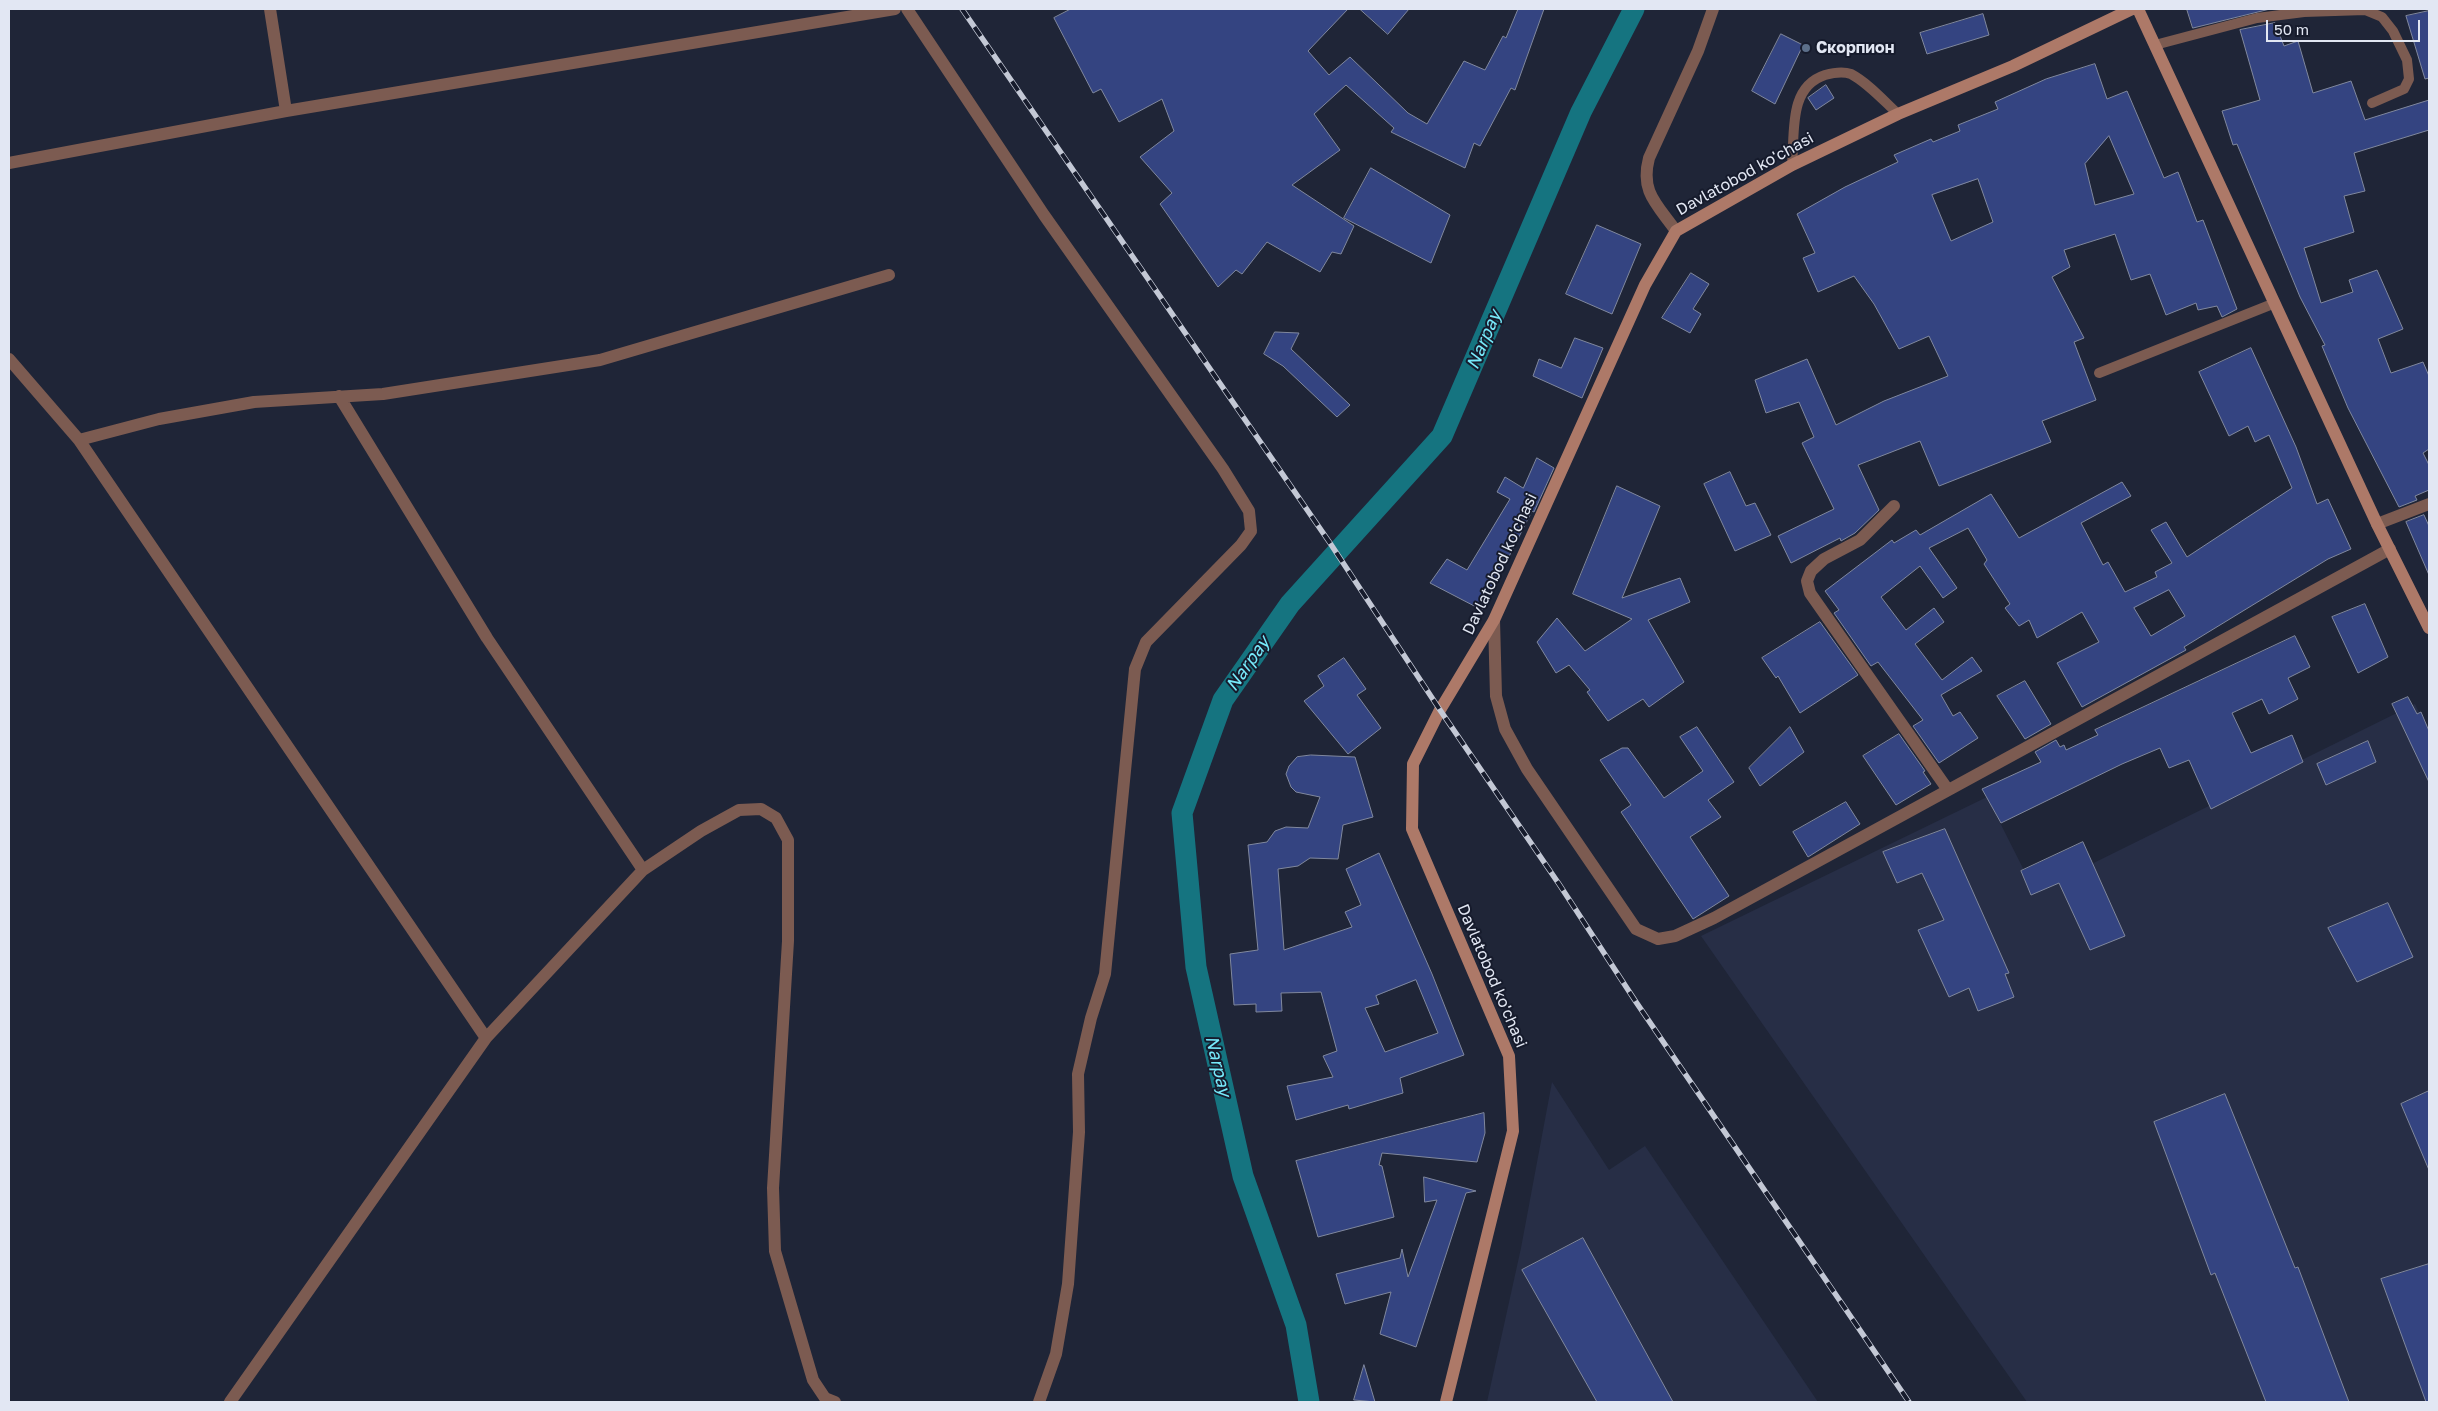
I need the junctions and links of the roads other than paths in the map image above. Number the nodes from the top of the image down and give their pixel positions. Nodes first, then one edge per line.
1 (270, 9) edge
2 (895, 9) edge
3 (907, 9) edge
4 (1713, 9) edge
5 (2132, 9) edge
6 (2138, 9) edge
7 (2155, 45) junction
8 (2372, 103) dead end
9 (286, 112) junction
10 (1898, 114) junction
11 (9, 163) edge
12 (1792, 165) junction
13 (1676, 230) junction
14 (890, 275) dead end
15 (2275, 303) junction
16 (9, 359) edge
17 (2099, 373) dead end
18 (339, 396) junction
19 (79, 440) junction
20 (2429, 504) edge
21 (1894, 506) dead end
22 (2377, 524) junction
23 (2390, 549) junction
24 (1494, 620) junction
25 (2429, 628) edge
26 (1948, 790) junction
27 (643, 870) junction
28 (486, 1038) junction
29 (230, 1402) edge
30 (835, 1402) edge
31 (1038, 1402) edge
32 (1446, 1402) edge

1 - 9 street
2 - 9 street
3 - 31 street
4 - 13 street
5 - 10 street, Davlatobod ko'chasi
6 - 7 street
7 - 8 lane
7 - 15 street
9 - 11 street
10 - 12 street, Davlatobod ko'chasi
10 - 12 lane
12 - 13 street, Davlatobod ko'chasi
13 - 24 street, Davlatobod ko'chasi
14 - 18 street
15 - 17 lane
15 - 22 street
16 - 19 street
18 - 19 street
18 - 27 street
19 - 28 street
20 - 22 street
21 - 26 street
22 - 23 street
23 - 25 street
23 - 26 street
24 - 26 street
24 - 32 street, Davlatobod ko'chasi
27 - 28 street
27 - 30 street
28 - 29 street

